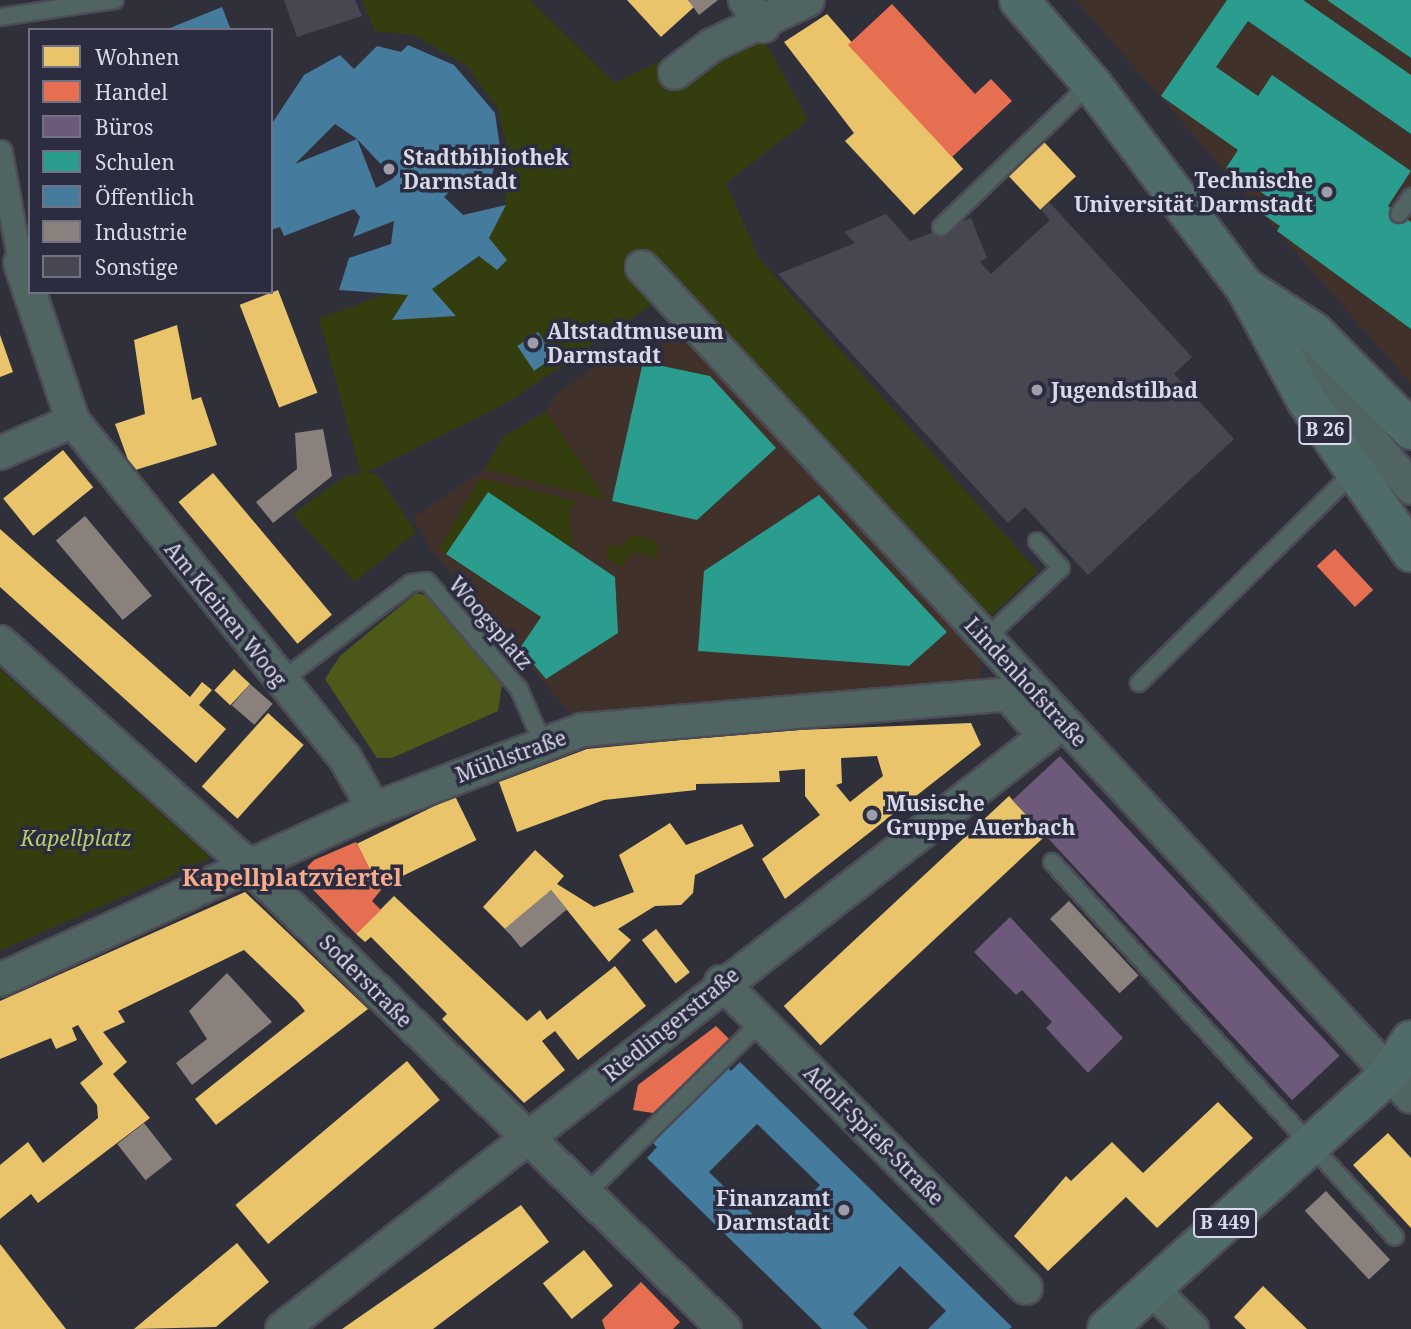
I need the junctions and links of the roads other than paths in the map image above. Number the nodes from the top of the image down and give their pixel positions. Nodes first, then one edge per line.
1 (114, 0) edge
2 (745, 0) edge
3 (808, 0) edge
4 (1019, 0) edge
5 (0, 17) edge
6 (763, 26) junction
7 (675, 73) dead end
8 (1091, 83) junction
9 (0, 152) edge
10 (4, 194) edge
11 (1411, 197) edge
12 (1399, 214) dead end
13 (941, 227) dead end
14 (20, 263) joint
15 (642, 267) dead end
16 (28, 287) edge
17 (1245, 287) junction
18 (30, 294) edge
19 (73, 421) junction
20 (1410, 427) edge
21 (0, 453) edge
22 (1354, 472) junction
23 (1411, 488) edge
24 (1037, 541) dead end
25 (1411, 552) edge
26 (985, 639) junction
27 (0, 642) edge
28 (281, 681) junction
29 (1139, 683) dead end
30 (1054, 729) junction
31 (542, 742) junction
32 (374, 809) junction
33 (1052, 862) dead end
34 (249, 866) junction
35 (0, 980) edge
36 (722, 982) junction
37 (761, 1022) junction
38 (1411, 1040) edge
39 (1404, 1080) edge
40 (528, 1139) junction
41 (1310, 1145) junction
42 (585, 1195) junction
43 (1395, 1237) dead end
44 (1026, 1288) dead end
45 (1152, 1289) junction
46 (282, 1329) edge
47 (725, 1329) edge
48 (1107, 1329) edge
49 (1192, 1329) edge

1 - 5 lane
2 - 6 street
3 - 6 street
4 - 8 main road, B 26
6 - 7 street
8 - 13 lane
8 - 17 main road, B 26
9 - 10 street
10 - 14 street
11 - 12 lane
14 - 16 street
15 - 26 street, Lindenhofstraße
17 - 20 main road, B 26
17 - 22 main road, B 26
17 - 23 street
18 - 19 street
19 - 21 street
19 - 28 street, Am Kleinen Woog
22 - 25 main road, B 26
22 - 29 lane
24 - 26 lane
26 - 30 street, Lindenhofstraße
27 - 34 street, Soderstraße
28 - 31 lane, Woogsplatz
28 - 32 street, Am Kleinen Woog
30 - 31 street, Mühlstraße
30 - 36 street, Riedlingerstraße
30 - 39 street, Lindenhofstraße
31 - 32 street, Mühlstraße
32 - 34 street, Mühlstraße
33 - 41 lane
34 - 35 street, Mühlstraße
34 - 40 street, Soderstraße
36 - 37 street, Adolf-Spieß-Straße
36 - 40 street, Riedlingerstraße
37 - 42 lane
37 - 44 street, Adolf-Spieß-Straße
38 - 39 main road, B 449
39 - 41 main road, B 449
40 - 42 street, Soderstraße
40 - 46 street, Riedlingerstraße
41 - 43 lane
41 - 45 main road, B 449
42 - 47 street, Soderstraße
45 - 48 main road, B 449
45 - 49 street

